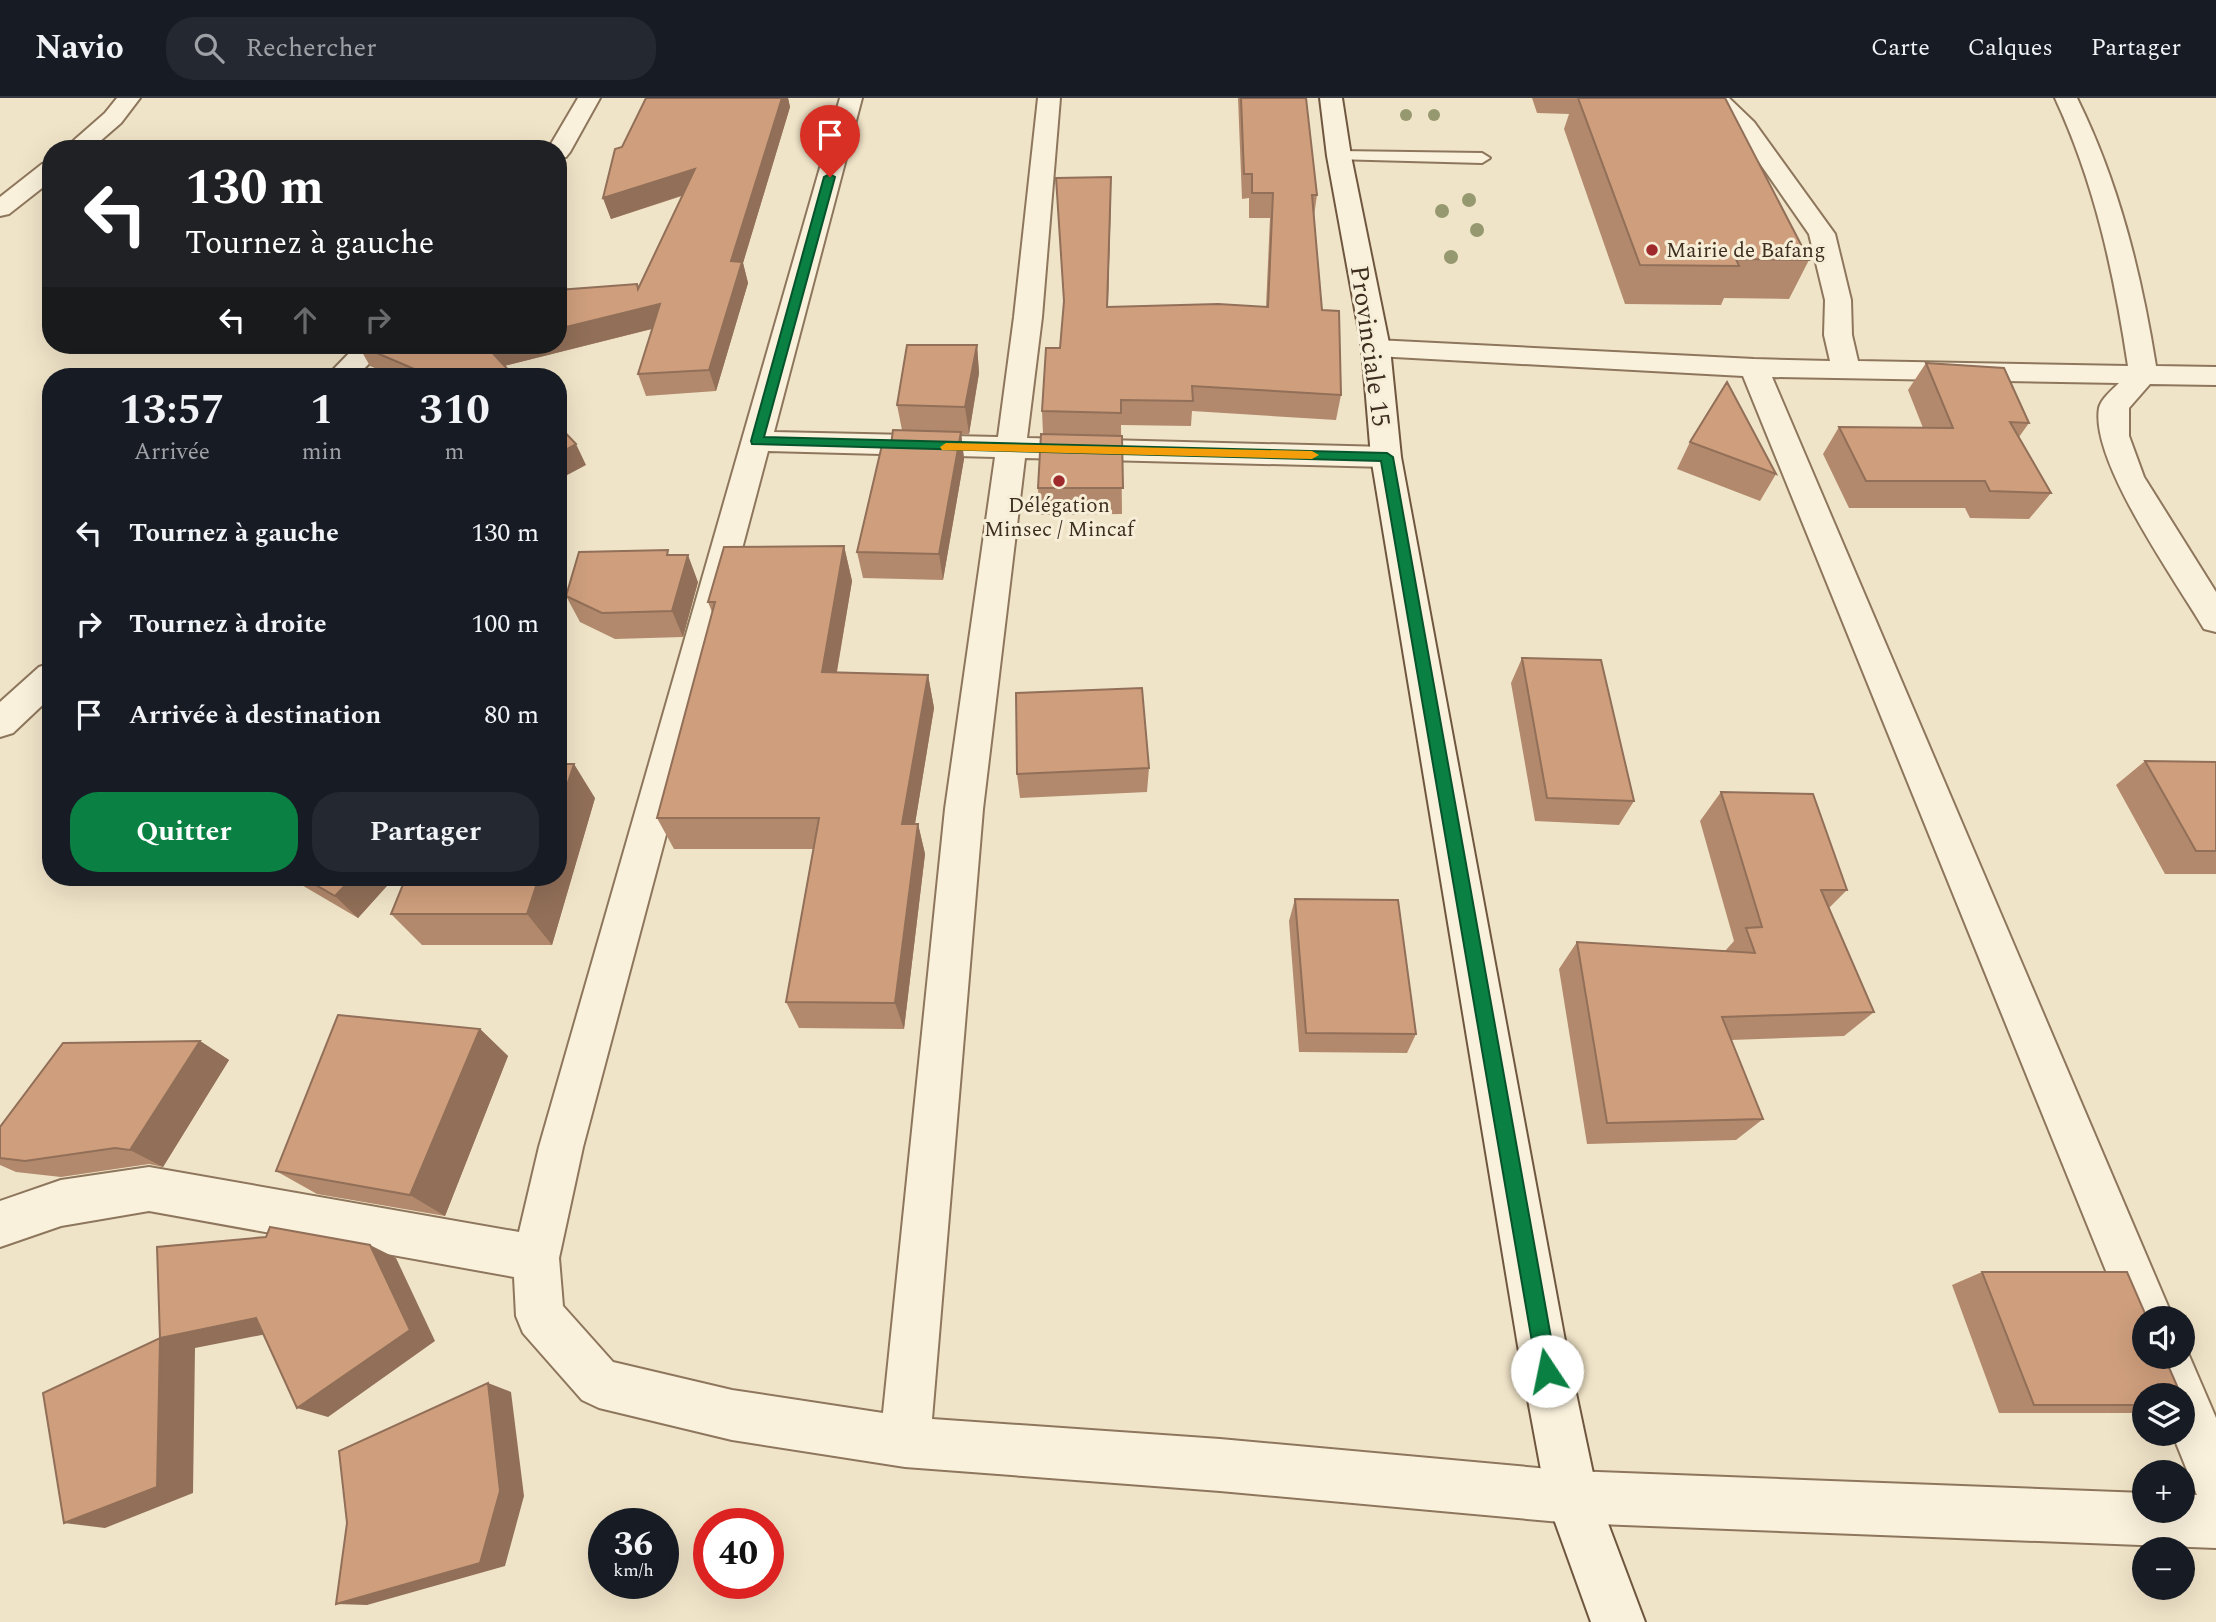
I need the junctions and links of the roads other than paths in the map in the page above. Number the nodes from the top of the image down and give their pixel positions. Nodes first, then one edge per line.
1 (129, 98) edge
2 (589, 98) edge
3 (851, 98) edge
4 (1049, 98) edge
5 (1331, 98) edge
6 (1716, 98) edge
7 (2066, 98) edge
8 (87, 140) edge
9 (565, 140) edge
10 (1339, 156) junction
11 (1482, 158) dead end
12 (42, 176) edge
13 (0, 209) edge
14 (1376, 348) junction
15 (364, 354) edge
16 (349, 368) edge
17 (1754, 368) junction
18 (1846, 368) junction
19 (2143, 374) junction
20 (2216, 376) edge
21 (757, 441) junction
22 (1010, 449) junction
23 (1387, 457) junction
24 (2216, 620) edge
25 (42, 684) edge
26 (0, 723) edge
27 (0, 1224) edge
28 (536, 1258) junction
29 (2144, 1306) edge
30 (2195, 1427) edge
31 (905, 1441) junction
32 (2216, 1478) edge
33 (1573, 1497) junction
34 (2216, 1522) edge
35 (1618, 1622) edge

1 - 8 street
2 - 9 street
3 - 21 street
4 - 22 street
5 - 10 street, Provinciale 15
6 - 18 street
7 - 19 street
10 - 11 lane
10 - 14 street, Provinciale 15
12 - 13 street
14 - 17 street
14 - 23 street, Provinciale 15
15 - 16 street
17 - 18 street
17 - 29 street
18 - 19 street
19 - 20 street
19 - 24 street
21 - 22 street
21 - 28 street
22 - 23 street
22 - 31 street
23 - 33 street, Provinciale 15
25 - 26 street
27 - 28 street
28 - 31 street
30 - 32 street
31 - 33 street
33 - 34 street
33 - 35 street, Provinciale 15

